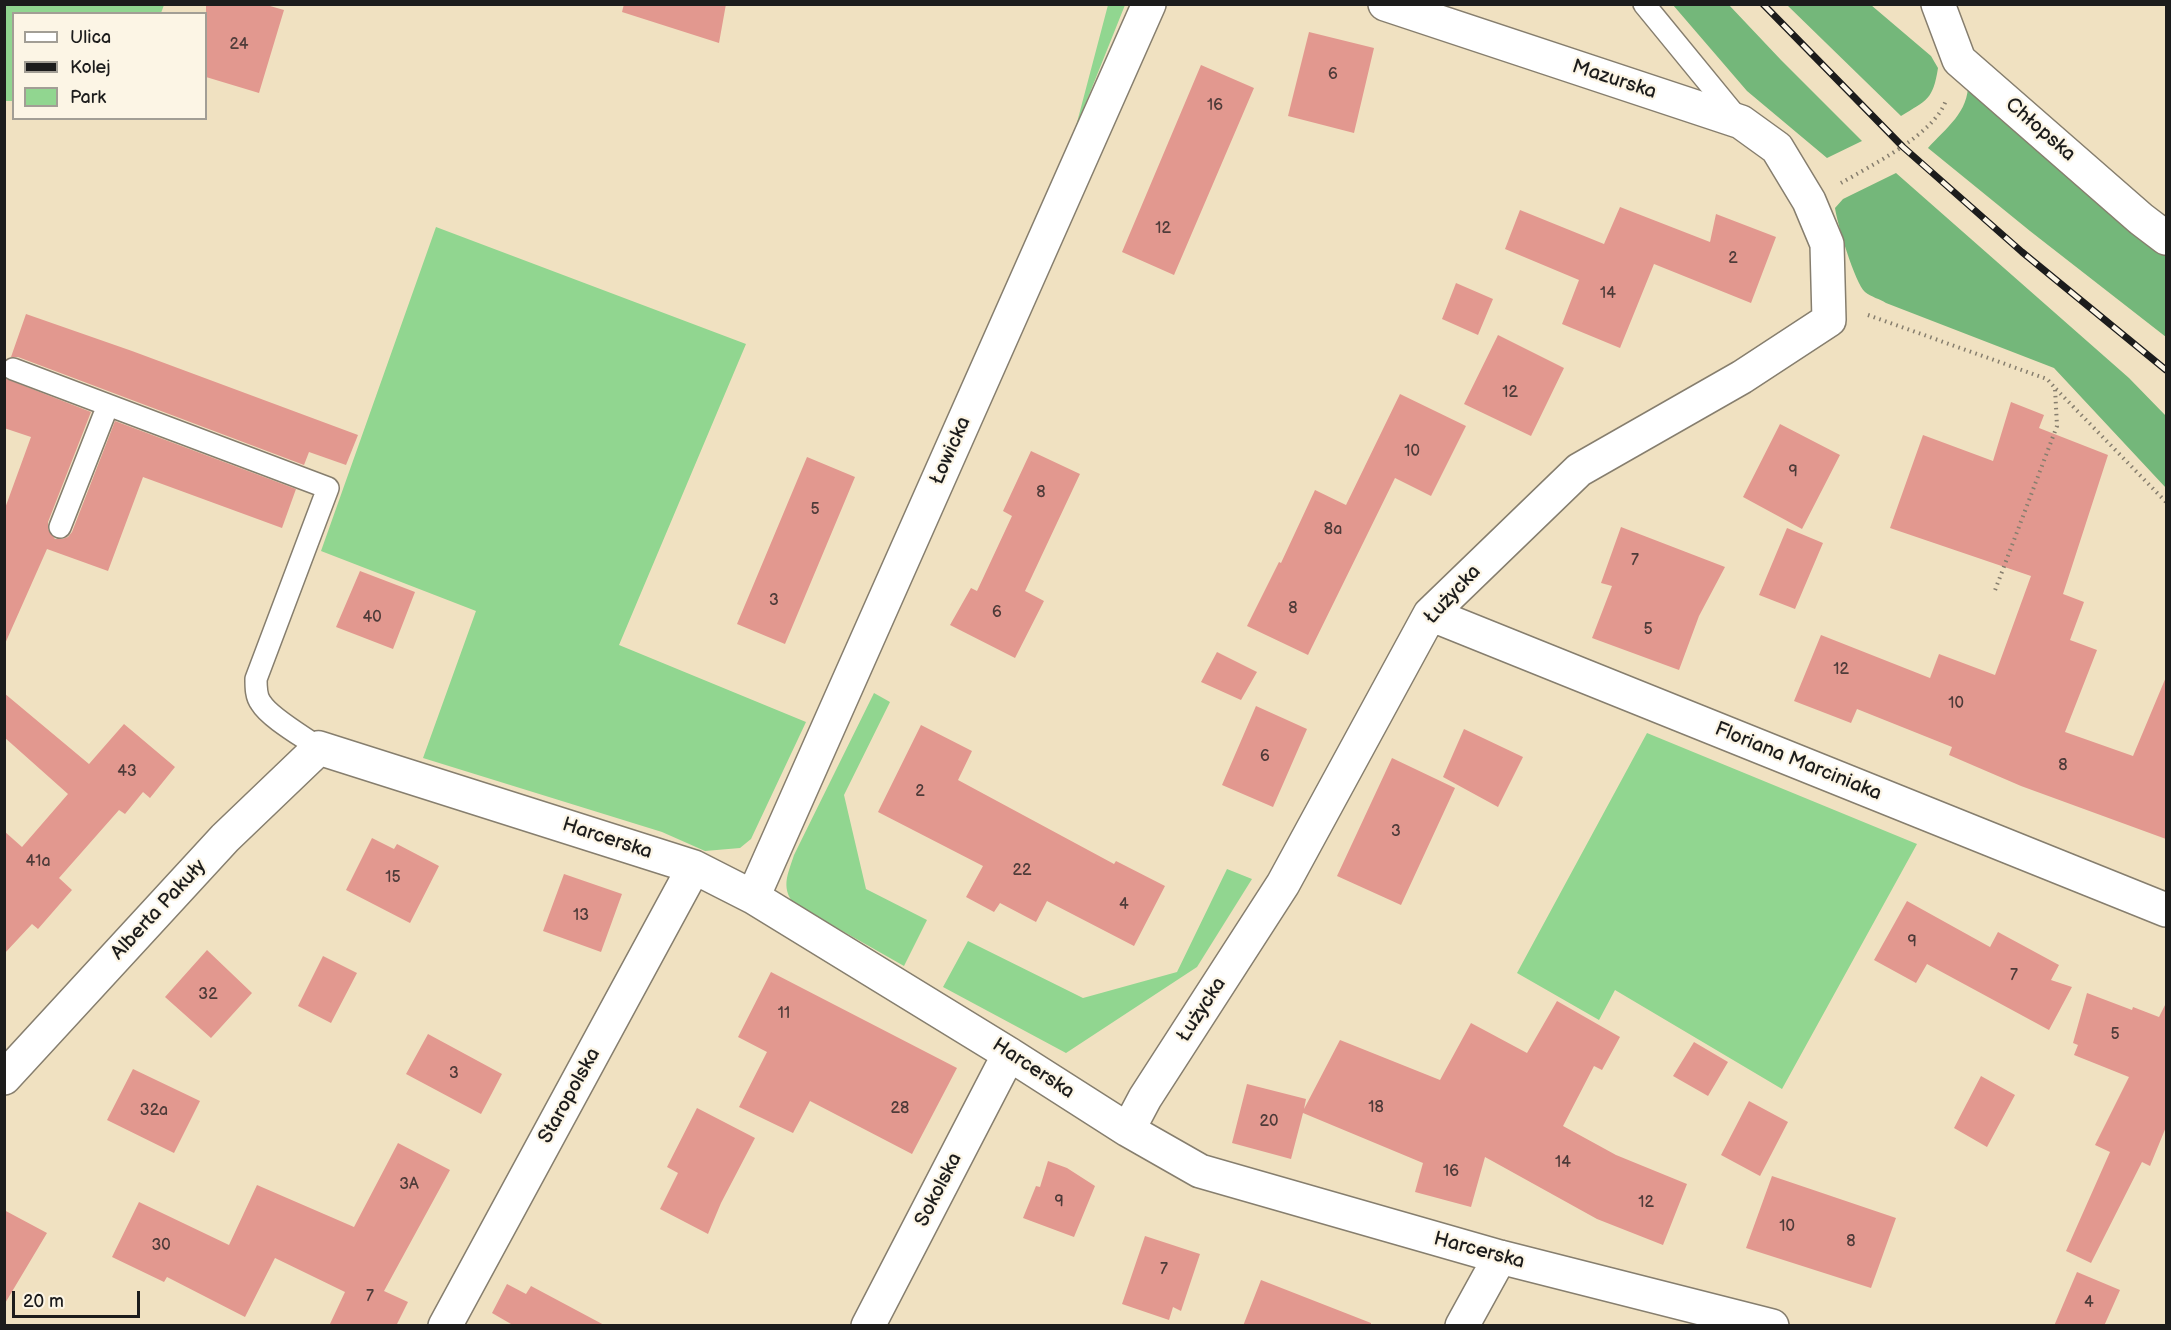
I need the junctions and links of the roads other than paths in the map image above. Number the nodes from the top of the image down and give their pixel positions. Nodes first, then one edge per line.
1 (1149, 4) edge
2 (1385, 4) edge
3 (1644, 4) edge
4 (1938, 4) edge
5 (1741, 122) junction
6 (1809, 201) joint
7 (2166, 238) edge
8 (14, 369) dead end
9 (108, 405) junction
10 (60, 527) dead end
11 (1430, 614) junction
12 (319, 748) junction
13 (694, 867) junction
14 (753, 897) junction
15 (2166, 910) edge
16 (1009, 1054) junction
17 (4, 1078) edge
18 (1128, 1130) junction
19 (1500, 1257) junction
20 (445, 1326) edge
21 (868, 1326) edge
22 (1462, 1326) edge
23 (1772, 1326) edge

1 - 14 street, Łowicka
2 - 5 street, Mazurska
3 - 5 lane
4 - 7 street, Chłopska
5 - 6 street, Mazurska
6 - 11 street, Łużycka
8 - 9 lane
9 - 10 lane
9 - 12 lane
11 - 15 street, Floriana Marciniaka
11 - 18 street, Łużycka
12 - 13 street, Harcerska
12 - 17 street, Alberta Pakuły
13 - 14 street, Harcerska
13 - 20 street, Staropolska
14 - 16 street, Harcerska
16 - 18 street, Harcerska
16 - 21 street, Sokolska
18 - 19 street, Harcerska
19 - 22 street
19 - 23 street, Harcerska

